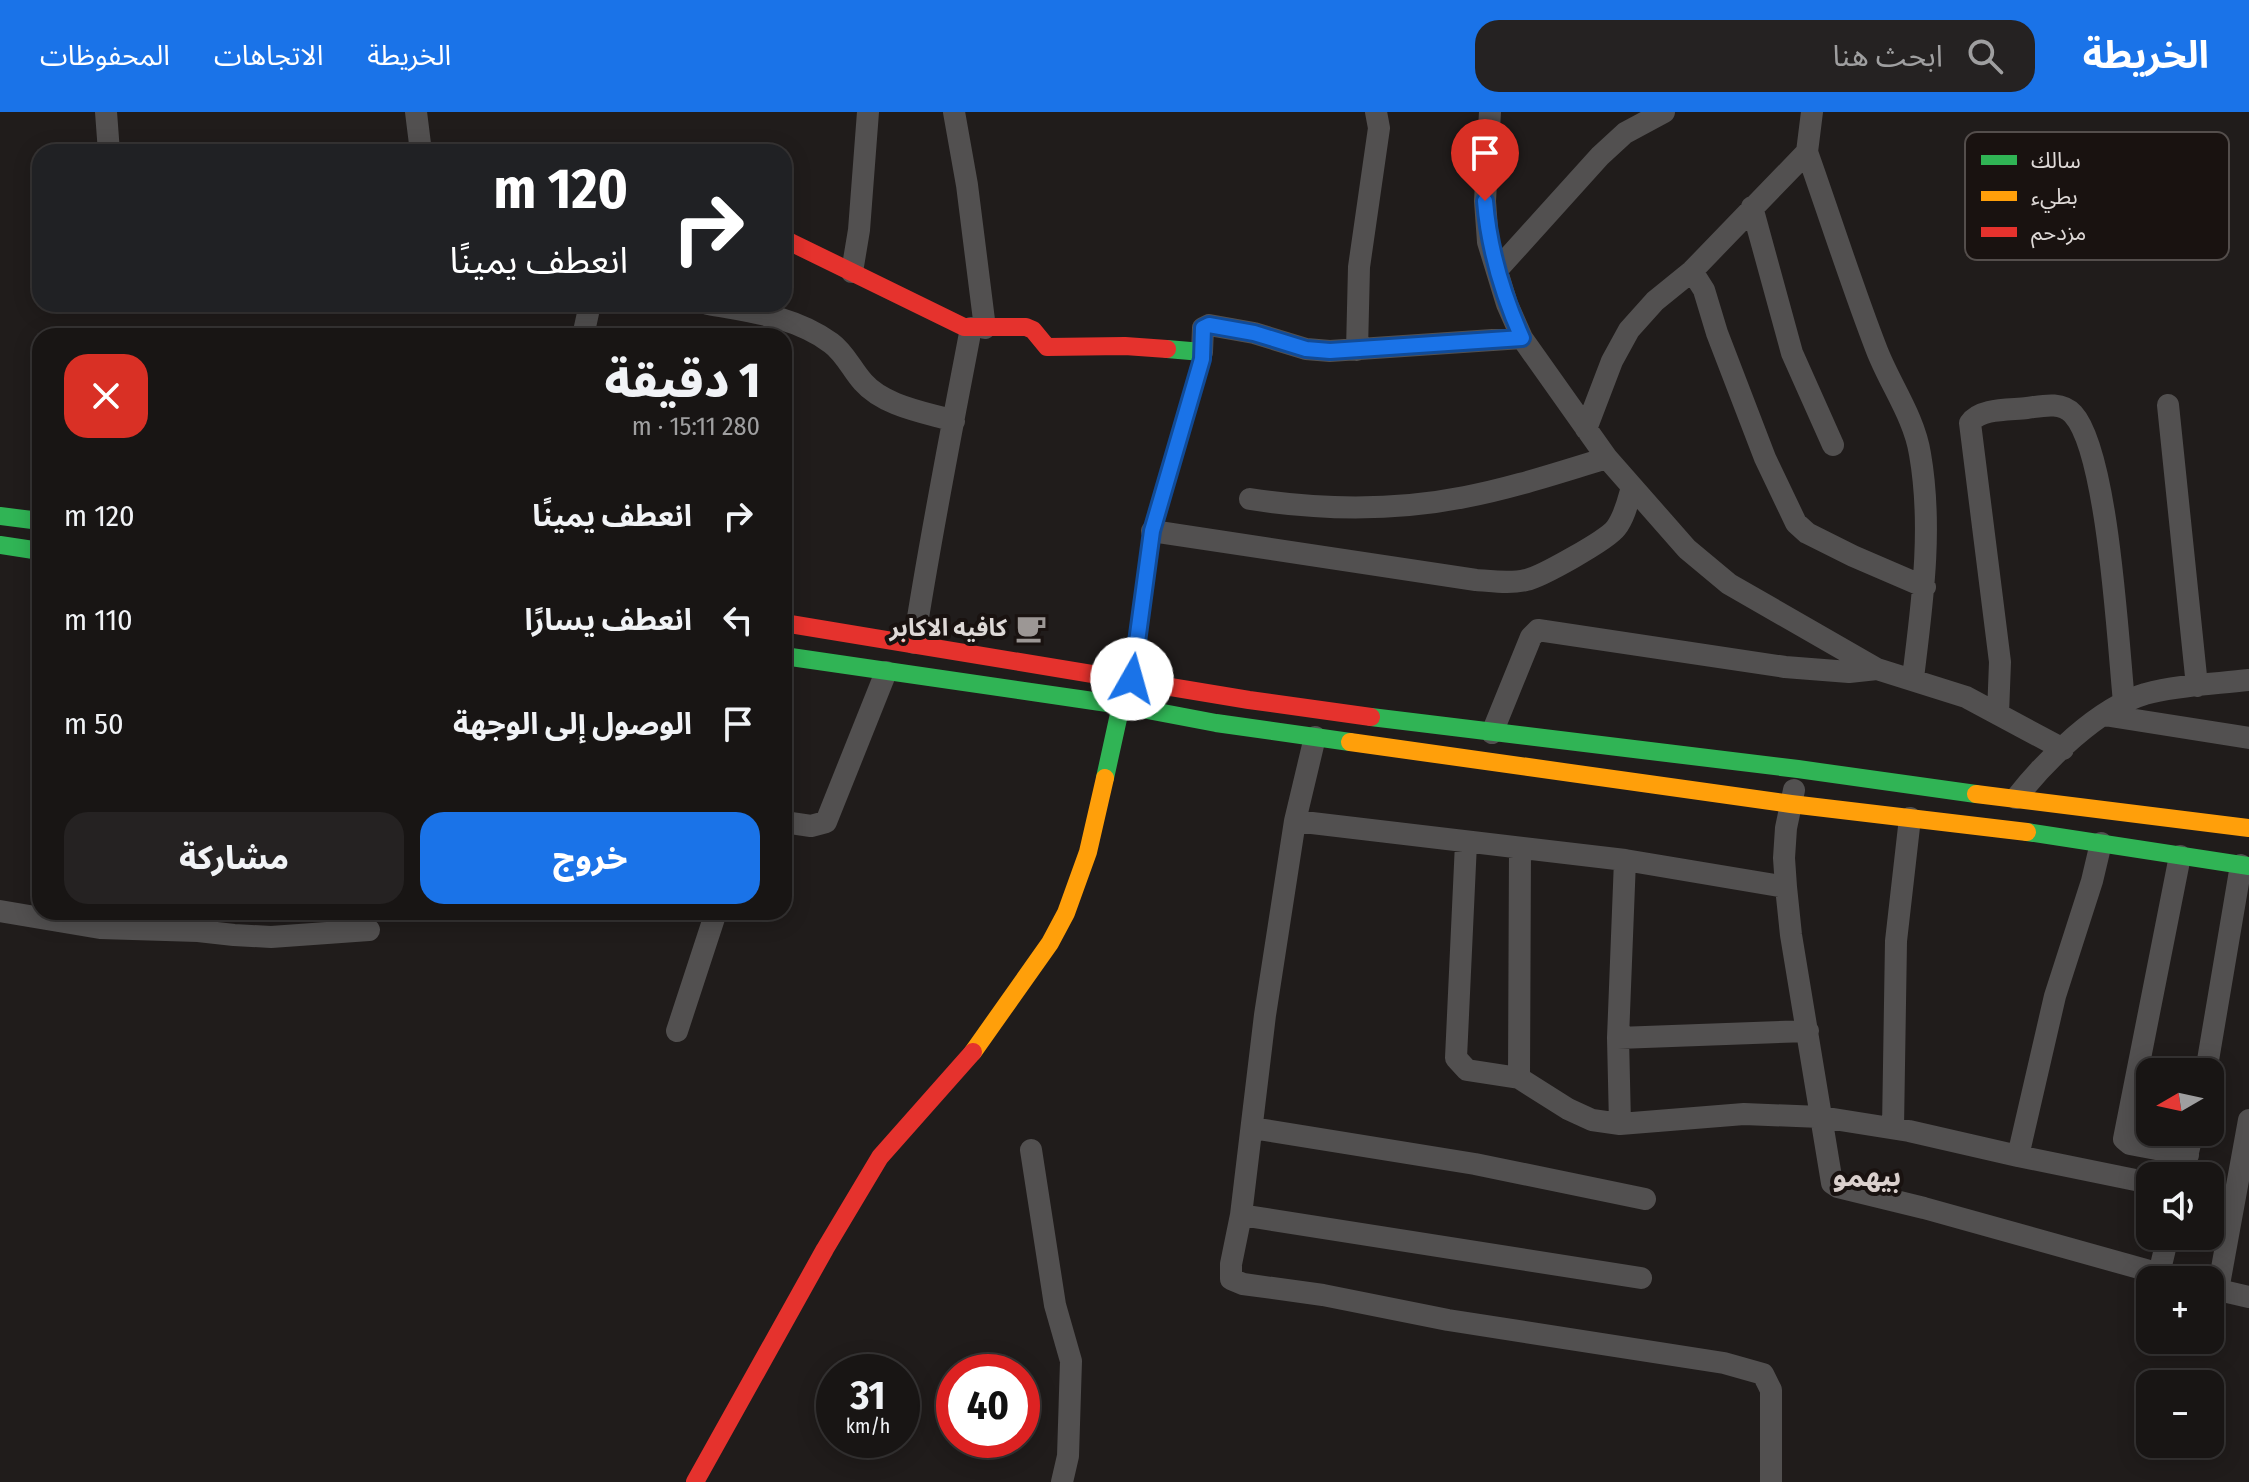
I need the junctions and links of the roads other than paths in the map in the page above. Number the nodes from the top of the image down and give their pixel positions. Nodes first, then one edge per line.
1 (106, 112) edge
2 (416, 112) edge
3 (868, 112) edge
4 (954, 112) edge
5 (1376, 112) edge
6 (1490, 112) edge
7 (1664, 112) edge
8 (1812, 112) edge
9 (108, 144) edge
10 (420, 144) edge
11 (1807, 152) junction
12 (1752, 207) junction
13 (792, 243) edge
14 (1497, 270) junction
15 (1692, 271) junction
16 (852, 272) junction
17 (753, 312) edge
18 (978, 328) junction
19 (1522, 338) junction
20 (1357, 350) junction
21 (1202, 352) junction
22 (2168, 405) dead end
23 (954, 421) junction
24 (1586, 429) junction
25 (1833, 445) dead end
26 (1607, 458) junction
27 (1632, 487) junction
28 (1250, 499) dead end
29 (0, 516) edge
30 (32, 520) edge
31 (1152, 531) junction
32 (0, 545) edge
33 (32, 550) edge
34 (1925, 587) junction
35 (792, 624) edge
36 (914, 643) junction
37 (792, 657) edge
38 (1877, 669) junction
39 (886, 672) junction
40 (1913, 678) junction
41 (1132, 679) junction
42 (2249, 680) edge
43 (2197, 686) junction
44 (2124, 702) junction
45 (1121, 705) junction
46 (1998, 714) junction
47 (2104, 715) junction
48 (1492, 733) junction
49 (1315, 737) junction
50 (2249, 738) edge
51 (2063, 749) junction
52 (1798, 769) junction
53 (2016, 798) junction
54 (1791, 804) junction
55 (1910, 818) junction
56 (1295, 821) junction
57 (792, 823) edge
58 (2249, 828) edge
59 (1466, 843) junction
60 (2101, 843) junction
61 (1520, 849) junction
62 (2180, 856) junction
63 (1625, 860) junction
64 (2245, 866) edge
65 (1786, 887) junction
66 (0, 911) edge
67 (32, 916) edge
68 (53, 920) edge
69 (713, 920) edge
70 (200, 921) edge
71 (369, 930) dead end
72 (677, 1031) dead end
73 (1808, 1031) junction
74 (1618, 1038) junction
75 (2209, 1058) edge
76 (1519, 1078) junction
77 (1821, 1117) junction
78 (2249, 1120) edge
79 (1620, 1124) junction
80 (1252, 1128) junction
81 (1893, 1128) junction
82 (1031, 1150) dead end
83 (2018, 1156) junction
84 (2175, 1162) edge
85 (2136, 1180) edge
86 (1645, 1199) dead end
87 (1241, 1215) junction
88 (2219, 1266) edge
89 (2136, 1268) edge
90 (1641, 1278) dead end
91 (2224, 1291) edge
92 (2249, 1297) edge
93 (695, 1482) edge
94 (1062, 1482) edge
95 (1771, 1482) edge

1 - 9 street
2 - 10 street
3 - 16 street
4 - 18 street
5 - 20 street
6 - 14 street
7 - 14 street
8 - 11 street
11 - 12 street
11 - 34 street
12 - 15 street
12 - 25 street
13 - 16 main road
14 - 19 street
15 - 24 street
15 - 34 street
16 - 18 main road
17 - 23 street
18 - 21 main road
18 - 23 street
19 - 20 street
19 - 24 street
20 - 21 street
21 - 31 main road
22 - 43 street
23 - 36 street
24 - 26 street
26 - 27 street
26 - 28 street
27 - 31 street
27 - 38 street
29 - 30 main road
31 - 41 main road
32 - 33 main road
34 - 40 street
35 - 36 main road
36 - 41 main road
37 - 39 main road
38 - 40 street
38 - 48 street
39 - 45 main road
39 - 57 street
40 - 46 street
41 - 45 main road
41 - 48 main road
42 - 43 street
43 - 44 street
44 - 46 street
44 - 47 street
45 - 49 main road
45 - 93 main road
46 - 51 street
47 - 50 street
47 - 51 street
48 - 52 main road
49 - 54 main road
49 - 56 street
51 - 53 street
52 - 53 main road
52 - 54 street
53 - 58 main road
54 - 55 main road
54 - 65 street
55 - 60 main road
55 - 81 street
56 - 59 street
56 - 80 street
59 - 61 street
59 - 76 street
60 - 62 main road
60 - 83 street
61 - 63 street
61 - 76 street
62 - 64 main road
62 - 84 street
63 - 65 street
63 - 74 street
64 - 75 street
65 - 73 street
66 - 67 street
68 - 70 street
69 - 72 street
70 - 71 street
73 - 74 street
73 - 77 street
74 - 79 street
76 - 79 street
77 - 79 street
77 - 81 street
77 - 89 street
78 - 88 street
80 - 86 street
80 - 87 street
81 - 83 street
82 - 94 street
83 - 85 street
87 - 90 street
87 - 95 street
91 - 92 street

